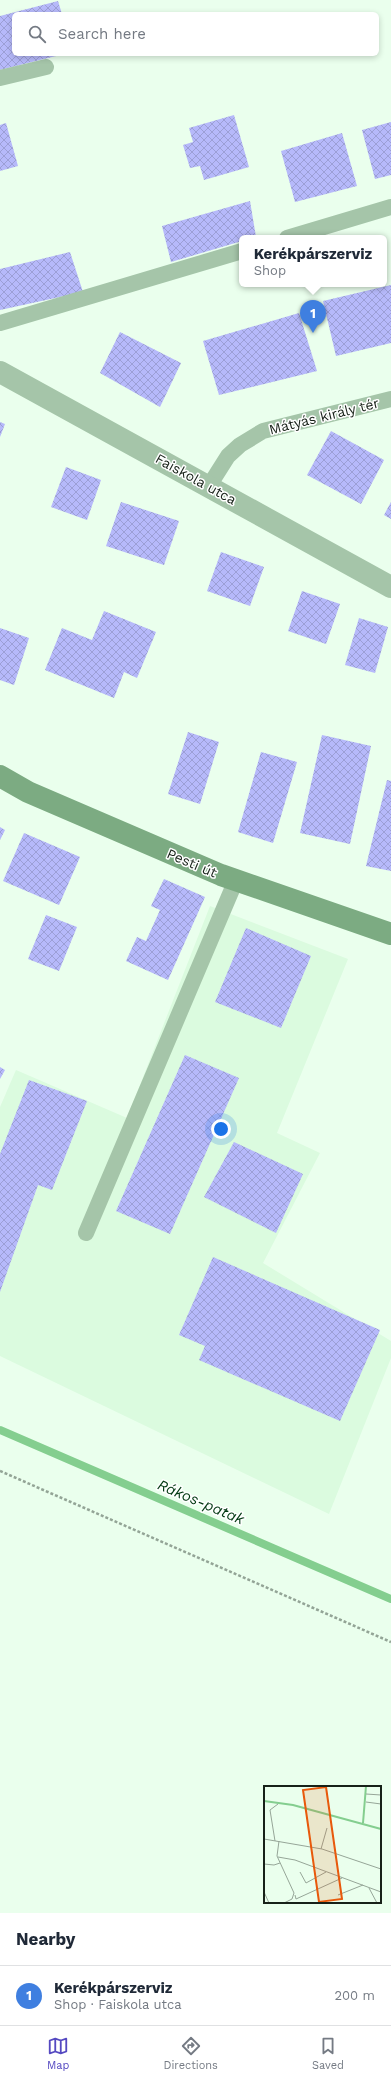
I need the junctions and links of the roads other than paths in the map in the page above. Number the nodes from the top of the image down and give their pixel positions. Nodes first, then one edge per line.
1 (46, 67) dead end
2 (0, 78) edge
3 (391, 207) edge
4 (297, 235) edge
5 (239, 252) edge
6 (0, 323) edge
7 (0, 372) edge
8 (391, 399) edge
9 (209, 486) junction
10 (391, 587) edge
11 (0, 776) edge
12 (236, 880) junction
13 (391, 934) edge
14 (86, 1233) dead end

1 - 2 lane
3 - 4 lane
5 - 6 lane
7 - 9 street, Faiskola utca
8 - 9 lane, Mátyás király tér
9 - 10 street, Faiskola utca
11 - 12 main road, Pesti út
12 - 13 main road, Pesti út
12 - 14 lane

